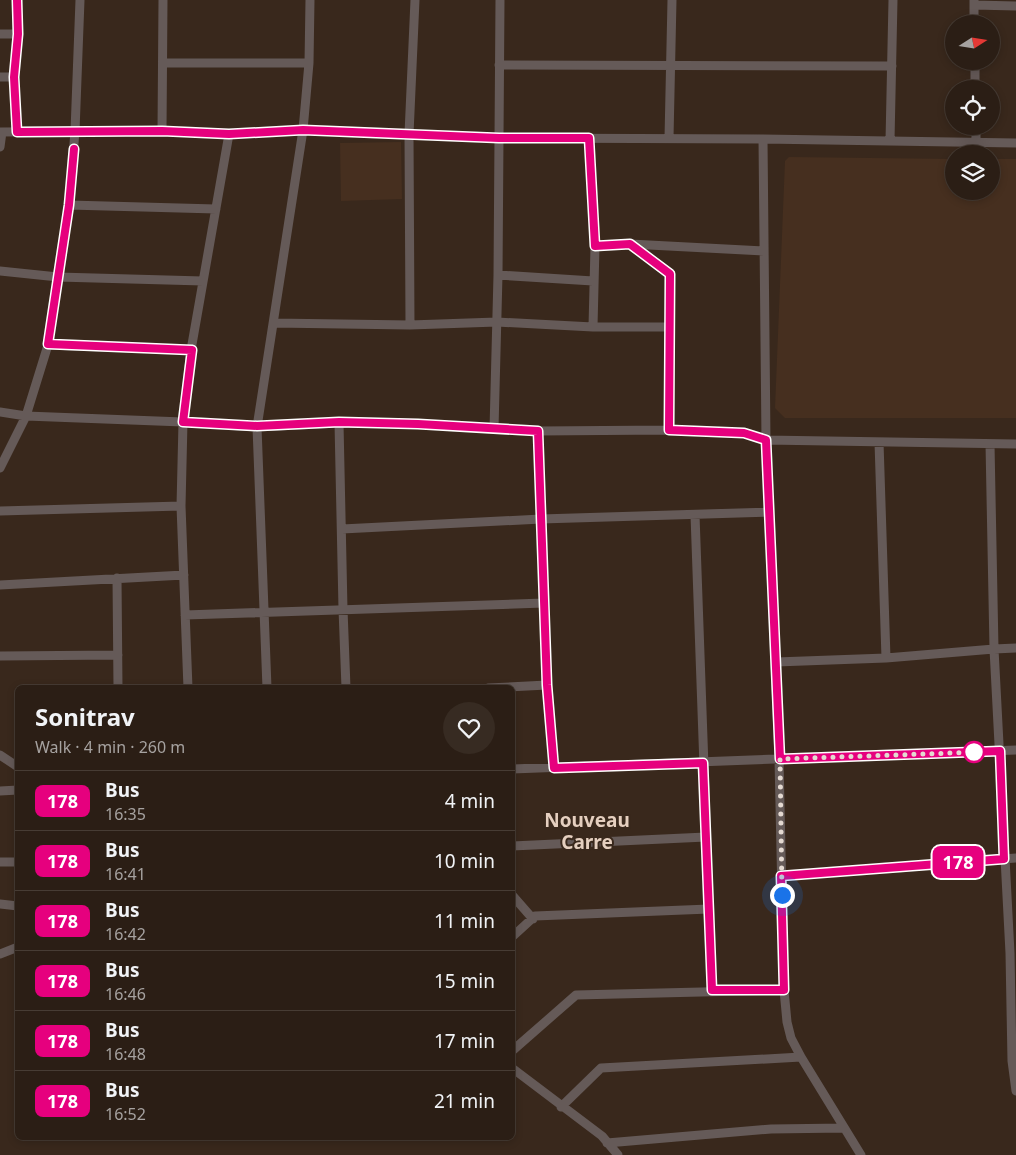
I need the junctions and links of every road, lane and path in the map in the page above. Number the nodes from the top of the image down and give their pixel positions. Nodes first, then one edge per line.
1 (17, 0) edge
2 (80, 0) edge
3 (163, 0) edge
4 (310, 0) edge
5 (415, 0) edge
6 (500, 0) edge
7 (672, 0) edge
8 (893, 0) edge
9 (974, 3) edge
10 (1016, 6) edge
11 (0, 34) edge
12 (18, 34) junction
13 (309, 62) junction
14 (163, 63) junction
15 (499, 65) junction
16 (672, 65) junction
17 (892, 66) junction
18 (0, 77) edge
19 (14, 77) junction
20 (303, 130) junction
21 (75, 131) junction
22 (162, 131) junction
23 (1, 132) edge
24 (17, 132) junction
25 (229, 134) junction
26 (409, 134) junction
27 (976, 135) edge
28 (499, 138) junction
29 (589, 138) junction
30 (669, 138) junction
31 (763, 139) junction
32 (890, 141) junction
33 (976, 142) junction
34 (1016, 143) edge
35 (0, 147) edge
36 (69, 205) junction
37 (216, 209) junction
38 (630, 244) junction
39 (595, 246) junction
40 (764, 252) junction
41 (0, 271) edge
42 (498, 275) junction
43 (58, 277) junction
44 (203, 281) junction
45 (593, 281) junction
46 (497, 322) junction
47 (274, 323) junction
48 (410, 325) junction
49 (592, 327) junction
50 (670, 327) junction
51 (48, 344) junction
52 (192, 350) junction
53 (0, 412) edge
54 (26, 416) junction
55 (183, 422) junction
56 (339, 422) junction
57 (257, 426) junction
58 (494, 430) junction
59 (669, 430) junction
60 (538, 431) junction
61 (766, 440) junction
62 (879, 442) junction
63 (990, 444) junction
64 (1016, 444) edge
65 (0, 468) edge
66 (181, 506) junction
67 (0, 511) edge
68 (769, 512) junction
69 (694, 515) junction
70 (541, 519) junction
71 (342, 529) junction
72 (184, 575) junction
73 (117, 578) junction
74 (0, 585) edge
75 (544, 603) junction
76 (343, 609) junction
77 (263, 613) junction
78 (185, 615) junction
79 (1016, 648) edge
80 (994, 649) junction
81 (118, 655) junction
82 (0, 656) edge
83 (886, 658) junction
84 (776, 662) junction
85 (118, 685) edge
86 (188, 685) edge
87 (267, 685) edge
88 (346, 685) edge
89 (547, 685) junction
90 (515, 687) edge
91 (1016, 750) edge
92 (1000, 751) junction
93 (0, 755) edge
94 (780, 759) junction
95 (703, 763) junction
96 (15, 765) edge
97 (554, 768) junction
98 (515, 770) edge
99 (15, 790) edge
100 (0, 791) edge
101 (706, 837) junction
102 (515, 846) edge
103 (1016, 858) edge
104 (1004, 859) junction
105 (0, 862) edge
106 (15, 862) edge
107 (781, 876) junction
108 (515, 898) edge
109 (0, 904) edge
110 (15, 906) edge
111 (709, 909) junction
112 (533, 919) junction
113 (515, 934) edge
114 (15, 948) edge
115 (1013, 953) edge
116 (0, 954) edge
117 (712, 990) junction
118 (784, 990) junction
119 (515, 1048) edge
120 (801, 1057) junction
121 (515, 1070) edge
122 (1016, 1092) edge
123 (561, 1106) junction
124 (844, 1128) junction
125 (607, 1143) junction
126 (618, 1155) edge
127 (860, 1155) edge

1 - 12 street
2 - 21 street
3 - 14 street
4 - 13 street
5 - 26 street
6 - 15 street
7 - 16 street
8 - 17 street
9 - 10 street
11 - 12 street
12 - 19 street
13 - 14 street
13 - 20 street
14 - 22 street
15 - 16 street
15 - 28 street
16 - 17 street
16 - 30 street
17 - 32 street
18 - 19 street
19 - 24 street
20 - 25 street
20 - 26 street
20 - 47 street
21 - 22 street
21 - 24 street
21 - 36 street
22 - 25 street
23 - 24 street
23 - 35 street
25 - 37 street
26 - 28 street
26 - 48 street
27 - 33 street
28 - 29 street
28 - 42 street
29 - 30 street
29 - 39 street
30 - 31 street
31 - 32 street
31 - 40 street
32 - 33 street
33 - 34 street
36 - 37 street
36 - 43 street
37 - 44 street
38 - 39 street
38 - 40 street
38 - 50 street
39 - 45 street
40 - 61 street
41 - 43 street
42 - 45 street
42 - 46 street
43 - 44 street
43 - 51 street
44 - 52 street
45 - 49 street
46 - 48 street
46 - 49 street
46 - 58 street
47 - 48 street
47 - 57 street
49 - 50 street
50 - 59 street
51 - 52 street
51 - 54 street
52 - 55 street
53 - 54 street
54 - 55 street
54 - 65 street
55 - 57 street
55 - 66 street
56 - 57 street
56 - 58 street
56 - 71 street
57 - 77 street
58 - 60 street
59 - 60 street
59 - 61 street
60 - 70 street
61 - 62 street
61 - 68 street
62 - 63 street
62 - 83 street
63 - 64 street
63 - 80 street
66 - 67 street
66 - 72 street
68 - 69 street
68 - 84 street
69 - 70 street
69 - 95 street
70 - 71 street
70 - 75 street
71 - 76 street
72 - 73 street
72 - 78 street
73 - 74 street
73 - 81 street
75 - 76 street
75 - 89 street
76 - 77 street
76 - 88 street
77 - 78 street
77 - 87 street
78 - 86 street
79 - 80 street
80 - 83 street
80 - 92 street
81 - 82 street
81 - 85 street
83 - 84 street
84 - 94 street
89 - 90 street
89 - 97 street
91 - 92 street
92 - 94 street
92 - 104 street
93 - 96 street
94 - 95 street
94 - 107 street
95 - 97 street
95 - 101 street
97 - 98 street
99 - 100 street
101 - 102 street
101 - 111 street
103 - 104 street
104 - 107 street
104 - 115 street
105 - 106 street
107 - 118 street
108 - 112 street
109 - 110 street
111 - 112 street
111 - 117 street
112 - 113 street
114 - 116 street
115 - 122 street
117 - 118 street
117 - 119 street
118 - 120 street
120 - 123 street
120 - 124 street
121 - 123 street
123 - 125 street
124 - 125 street
124 - 127 street
125 - 126 street

